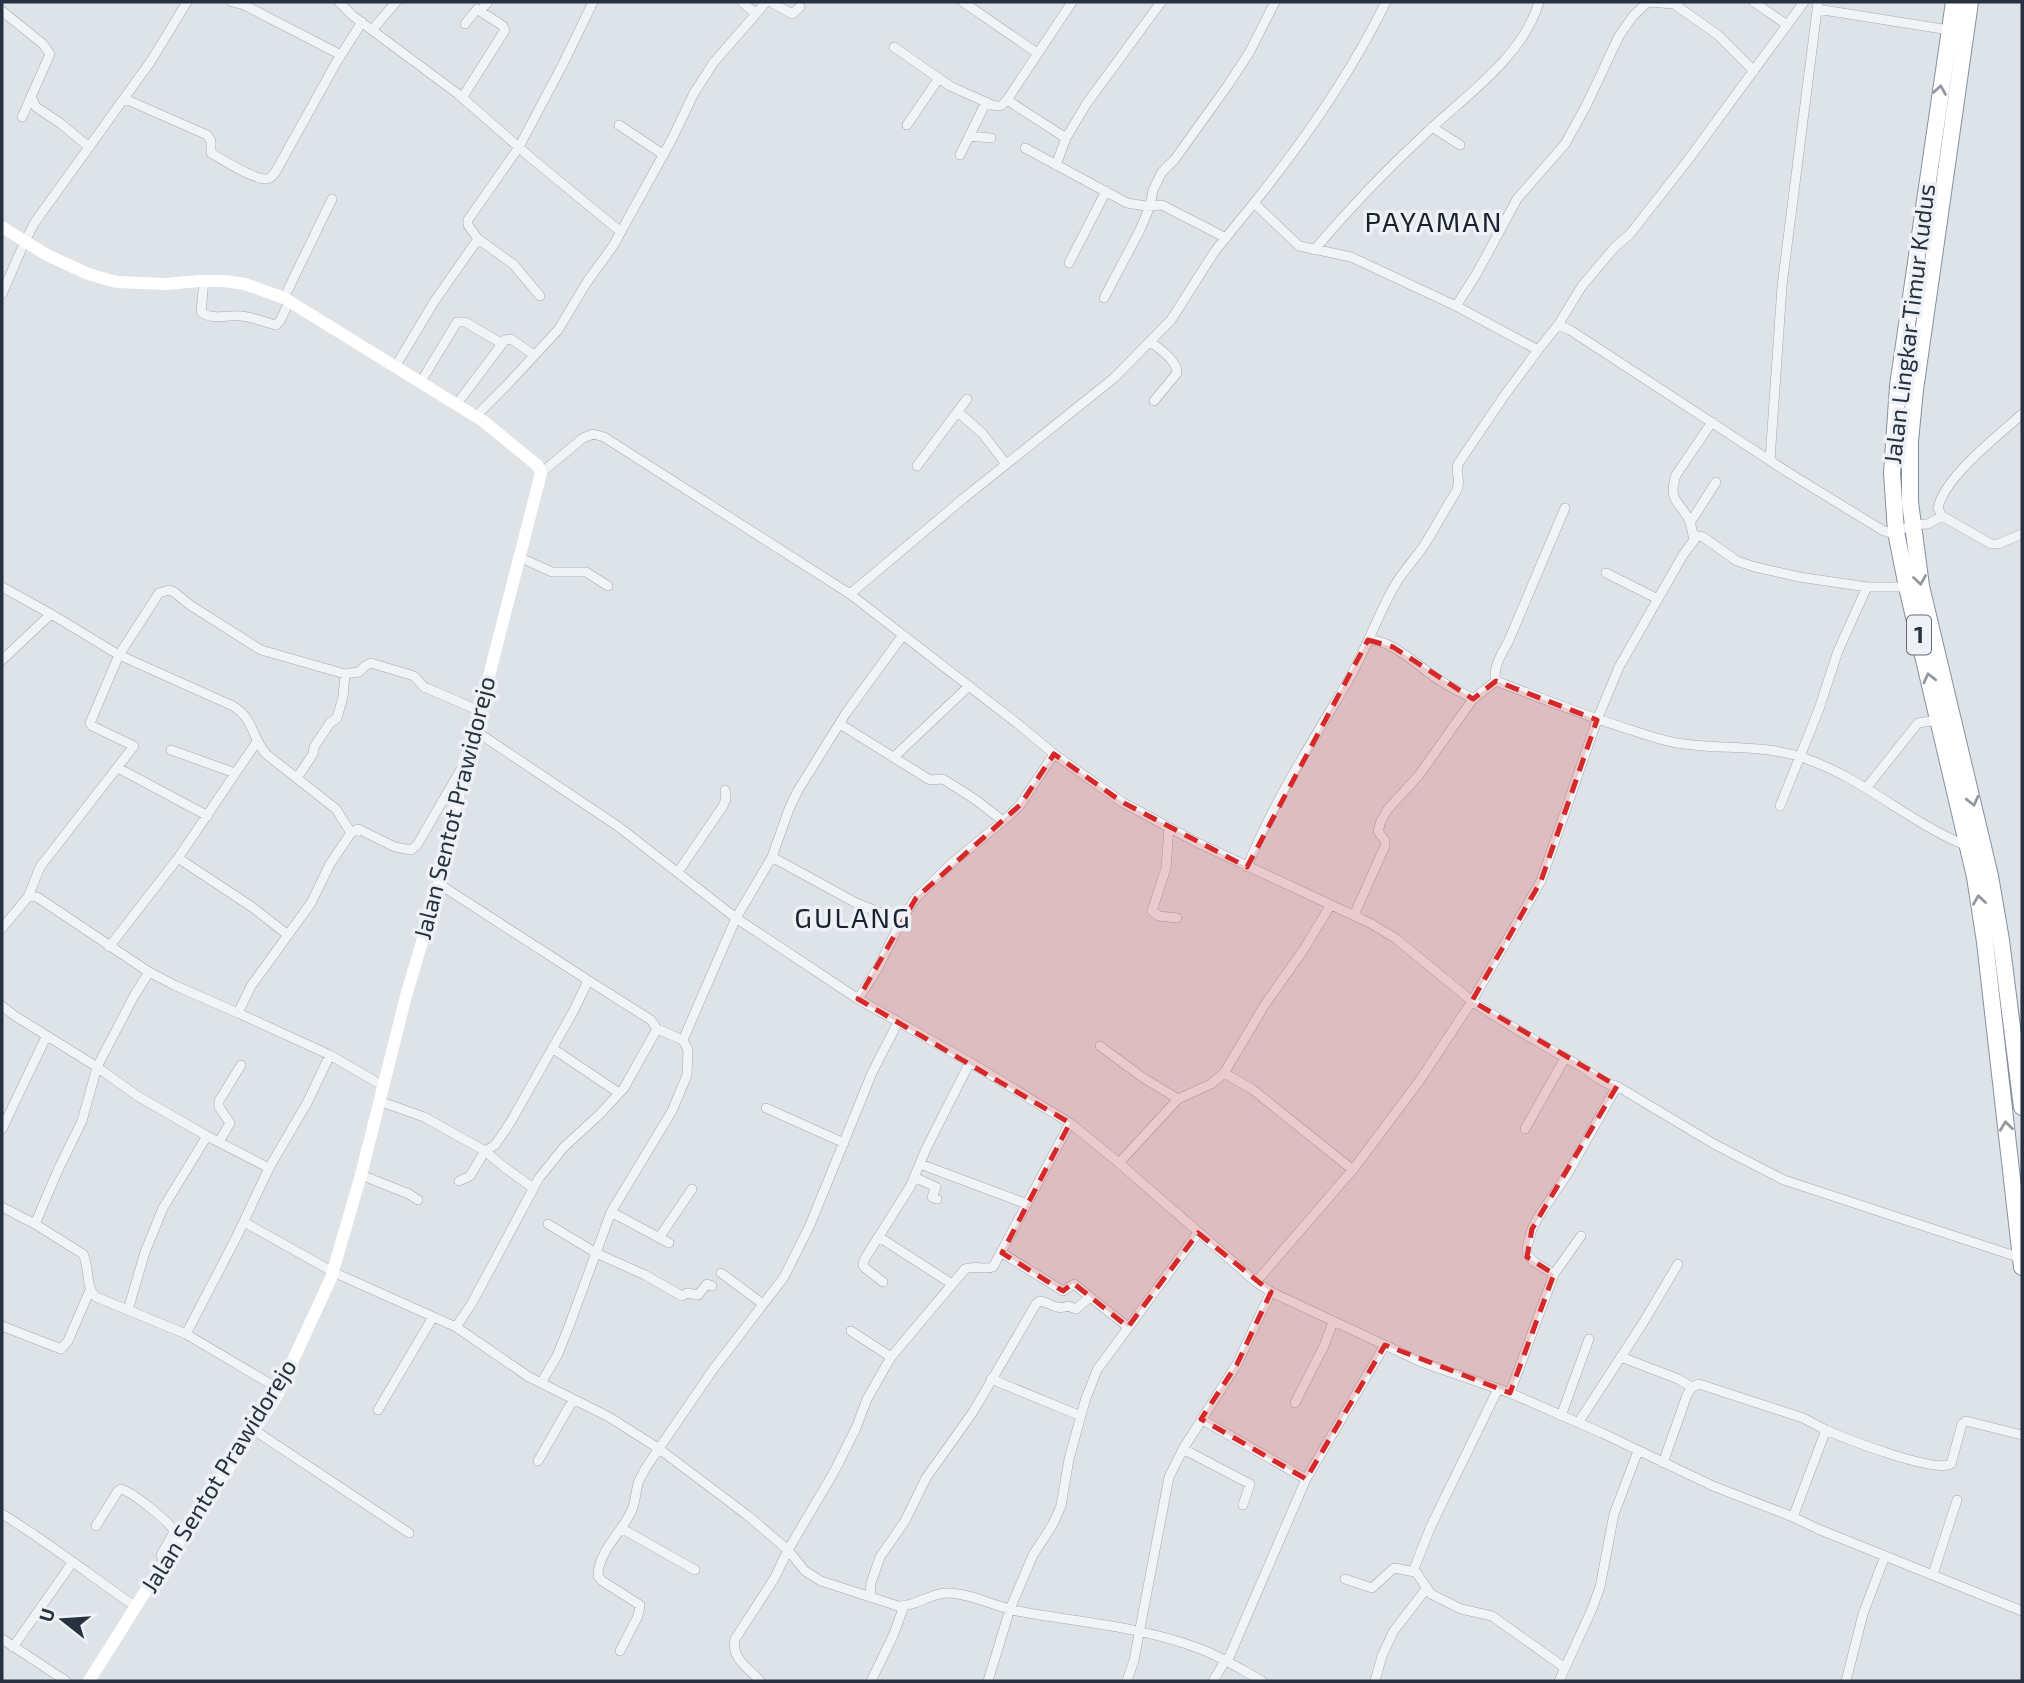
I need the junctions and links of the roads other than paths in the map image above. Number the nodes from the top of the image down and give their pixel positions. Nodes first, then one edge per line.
1 (187, 2) edge
2 (232, 2) edge
3 (396, 2) edge
4 (488, 2) edge
5 (593, 2) edge
6 (742, 2) edge
7 (768, 2) edge
8 (963, 2) edge
9 (1072, 2) edge
10 (1161, 2) edge
11 (1275, 2) edge
12 (1386, 2) edge
13 (1539, 2) edge
14 (1755, 2) edge
15 (1804, 2) edge
16 (1954, 2) edge
17 (1970, 2) edge
18 (343, 3) edge
19 (1677, 3) edge
20 (1817, 5) edge
21 (800, 7) dead end
22 (2, 11) edge
23 (480, 11) junction
24 (756, 14) junction
25 (362, 22) junction
26 (465, 24) dead end
27 (1787, 25) junction
28 (372, 30) junction
29 (1950, 30) junction
30 (894, 47) dead end
31 (1037, 53) junction
32 (341, 55) junction
33 (1754, 71) junction
34 (939, 78) junction
35 (31, 96) junction
36 (462, 98) junction
37 (125, 99) junction
38 (1007, 100) junction
39 (986, 102) junction
40 (22, 117) dead end
41 (1945, 117) junction
42 (619, 125) dead end
43 (907, 125) dead end
44 (1432, 127) junction
45 (969, 135) junction
46 (991, 138) dead end
47 (1066, 138) junction
48 (1460, 145) dead end
49 (89, 147) junction
50 (519, 147) junction
51 (1932, 147) junction
52 (1025, 148) dead end
53 (1949, 149) junction
54 (664, 155) junction
55 (960, 155) dead end
56 (1056, 165) junction
57 (1105, 191) junction
58 (332, 199) dead end
59 (1254, 203) junction
60 (1150, 206) junction
61 (2, 227) edge
62 (621, 232) junction
63 (1226, 238) junction
64 (478, 239) junction
65 (25, 241) junction
66 (1314, 250) junction
67 (1069, 264) dead end
68 (204, 283) junction
69 (2, 294) edge
70 (540, 296) dead end
71 (1104, 298) dead end
72 (286, 303) junction
73 (1456, 306) junction
74 (1558, 325) junction
75 (1150, 341) junction
76 (501, 343) junction
77 (1538, 350) junction
78 (534, 355) junction
79 (396, 367) junction
80 (420, 383) junction
81 (967, 399) dead end
82 (1154, 401) dead end
83 (456, 405) junction
84 (958, 412) junction
85 (2022, 414) edge
86 (475, 416) junction
87 (1712, 422) junction
88 (1770, 460) junction
89 (1006, 464) junction
90 (917, 466) dead end
91 (541, 473) junction
92 (1716, 482) dead end
93 (1566, 508) dead end
94 (1942, 516) junction
95 (1690, 523) junction
96 (1920, 524) junction
97 (1896, 531) junction
98 (2022, 534) edge
99 (1694, 539) junction
100 (519, 557) junction
101 (1606, 572) dead end
102 (608, 586) dead end
103 (2, 587) edge
104 (1867, 587) junction
105 (1907, 587) junction
106 (850, 594) junction
107 (1658, 599) junction
108 (51, 614) junction
109 (903, 635) junction
110 (1368, 640) junction
111 (119, 655) junction
112 (2, 660) edge
113 (345, 674) junction
114 (1496, 681) junction
115 (969, 686) junction
116 (1473, 699) junction
117 (480, 711) junction
118 (1597, 720) junction
119 (840, 724) junction
120 (1941, 726) junction
121 (474, 730) junction
122 (256, 743) junction
123 (170, 750) dead end
124 (1054, 754) junction
125 (894, 757) junction
126 (1801, 757) junction
127 (464, 765) junction
128 (117, 768) junction
129 (235, 773) junction
130 (297, 778) junction
131 (1867, 788) junction
132 (725, 790) dead end
133 (1780, 806) dead end
134 (208, 816) junction
135 (1003, 821) junction
136 (1169, 828) junction
137 (351, 833) junction
138 (1967, 846) junction
139 (772, 857) junction
140 (178, 858) junction
141 (1247, 867) junction
142 (678, 873) junction
143 (439, 884) junction
144 (28, 897) junction
145 (1330, 906) junction
146 (1354, 915) junction
147 (736, 918) junction
148 (1177, 918) dead end
149 (901, 921) junction
150 (2, 928) edge
151 (288, 935) junction
152 (109, 947) junction
153 (149, 972) junction
154 (1997, 973) junction
155 (586, 979) junction
156 (858, 999) junction
157 (1472, 1001) junction
158 (2009, 1004) junction
159 (2, 1006) edge
160 (1992, 1007) junction
161 (238, 1013) junction
162 (898, 1023) junction
163 (657, 1029) junction
164 (46, 1037) junction
165 (683, 1040) junction
166 (1100, 1046) dead end
167 (552, 1048) junction
168 (330, 1055) junction
169 (1565, 1058) junction
170 (970, 1062) junction
171 (241, 1065) dead end
172 (97, 1068) junction
173 (1224, 1073) junction
174 (383, 1086) junction
175 (1617, 1086) junction
176 (619, 1093) junction
177 (1178, 1099) junction
178 (379, 1101) junction
179 (2022, 1107) edge
180 (766, 1108) dead end
181 (1070, 1123) junction
182 (2, 1129) edge
183 (1525, 1129) dead end
184 (207, 1136) junction
185 (219, 1142) junction
186 (844, 1143) junction
187 (485, 1151) junction
188 (1119, 1163) junction
189 (920, 1164) junction
190 (269, 1168) junction
191 (1353, 1171) junction
192 (361, 1175) junction
193 (914, 1177) junction
194 (459, 1181) dead end
195 (533, 1188) junction
196 (692, 1189) dead end
197 (937, 1199) dead end
198 (418, 1200) dead end
199 (1027, 1204) junction
200 (2, 1207) edge
201 (611, 1212) junction
202 (244, 1222) junction
203 (35, 1224) junction
204 (548, 1224) dead end
205 (1198, 1233) junction
206 (1581, 1236) dead end
207 (879, 1237) junction
208 (659, 1238) junction
209 (669, 1243) dead end
210 (596, 1253) junction
211 (1002, 1253) junction
212 (2022, 1262) edge
213 (1678, 1264) dead end
214 (333, 1272) junction
215 (721, 1273) dead end
216 (1554, 1274) junction
217 (883, 1282) dead end
218 (1256, 1282) junction
219 (952, 1284) junction
220 (712, 1286) dead end
221 (90, 1290) junction
222 (1271, 1292) junction
223 (1090, 1297) junction
224 (763, 1304) junction
225 (128, 1310) junction
226 (433, 1317) junction
227 (1333, 1322) junction
228 (2, 1326) edge
229 (456, 1327) junction
230 (1128, 1327) junction
231 (851, 1331) dead end
232 (186, 1334) junction
233 (1589, 1339) dead end
234 (1385, 1345) junction
235 (891, 1357) junction
236 (1621, 1357) junction
237 (991, 1379) junction
238 (541, 1383) junction
239 (1692, 1387) junction
240 (279, 1389) junction
241 (1498, 1389) junction
242 (1510, 1393) junction
243 (573, 1400) junction
244 (1294, 1403) dead end
245 (378, 1410) dead end
246 (1081, 1416) junction
247 (1562, 1416) junction
248 (1201, 1419) junction
249 (1578, 1423) junction
250 (254, 1430) junction
251 (1826, 1430) junction
252 (2022, 1435) edge
253 (659, 1448) junction
254 (1183, 1449) junction
255 (1638, 1451) junction
256 (538, 1461) dead end
257 (1663, 1463) junction
258 (1306, 1479) junction
259 (1957, 1500) dead end
260 (1243, 1505) dead end
261 (2, 1514) edge
262 (1793, 1517) junction
263 (96, 1526) dead end
264 (621, 1528) junction
265 (409, 1533) dead end
266 (788, 1550) junction
267 (1885, 1556) junction
268 (72, 1563) junction
269 (164, 1565) junction
270 (695, 1570) dead end
271 (1415, 1572) junction
272 (1933, 1574) junction
273 (1345, 1579) dead end
274 (1426, 1589) junction
275 (870, 1597) junction
276 (904, 1606) junction
277 (136, 1607) junction
278 (1010, 1609) junction
279 (2022, 1611) edge
280 (1139, 1630) junction
281 (2, 1639) edge
282 (13, 1647) junction
283 (620, 1651) dead end
284 (1226, 1661) junction
285 (1565, 1668) junction
286 (66, 1681) edge
287 (89, 1681) edge
288 (760, 1681) edge
289 (871, 1681) edge
290 (988, 1681) edge
291 (1127, 1681) edge
292 (1213, 1681) edge
293 (1262, 1681) edge
294 (1375, 1681) edge
295 (1559, 1681) edge
296 (1846, 1681) edge

1 - 37 street
2 - 32 street
3 - 28 street
4 - 23 street
5 - 50 street
6 - 24 street
7 - 21 street
7 - 24 street
8 - 31 street
9 - 31 street
10 - 47 street
11 - 60 street
12 - 59 street
13 - 44 street
14 - 27 street
15 - 27 street
16 - 29 highway, Jalan Lingkar Timur Kudus / 1
17 - 41 highway, Jalan Lingkar Timur Kudus / 1
18 - 25 street
19 - 33 street
19 - 73 street
20 - 29 street
20 - 88 street
22 - 35 street
23 - 26 street
23 - 36 street
24 - 54 street
25 - 28 street
25 - 32 street
27 - 33 street
28 - 36 street
41 -> 29 highway, Jalan Lingkar Timur Kudus / 1
30 - 34 street
31 - 38 street
32 - 37 street
33 - 74 street
34 - 39 street
34 - 43 street
35 - 40 street
35 - 49 street
36 - 50 street
37 - 49 street
38 - 39 street
38 - 47 street
39 - 45 street
41 - 51 highway, Jalan Lingkar Timur Kudus / 1
41 - 53 highway, Jalan Lingkar Timur Kudus / 1
42 - 54 street
44 - 48 street
44 - 66 street
45 - 46 street
45 - 55 street
47 - 56 street
49 - 65 street
50 - 62 street
50 - 64 street
51 - 53 highway
51 - 97 highway, Jalan Lingkar Timur Kudus / 1
52 - 56 street
53 - 96 highway, Jalan Lingkar Timur Kudus / 1
54 - 62 street
56 - 57 street
57 - 60 street
57 - 67 street
58 - 72 street
59 - 63 street
59 - 66 street
60 - 63 street
60 - 71 street
61 - 65 main road
62 - 78 street
63 - 75 street
64 - 70 street
64 - 79 street
65 - 68 main road
65 - 69 street
66 - 73 street
68 - 72 main road
68 - 72 street
72 - 79 main road
73 - 77 street
74 - 77 street
74 - 87 street
75 - 82 street
75 - 89 street
76 - 78 street
76 - 80 street
76 - 83 street
77 - 110 street
78 - 86 street
79 - 80 main road
80 - 83 main road
81 - 84 street
83 - 86 main road
84 - 89 street
84 - 90 street
85 - 94 street
86 - 91 main road
87 - 88 street
87 - 95 street
88 - 97 street
89 - 106 street
91 - 100 main road, Jalan Sentot Prawidorejo
91 - 106 street
92 - 95 street
93 - 114 street
94 - 96 street
94 - 98 street
95 - 99 street
96 - 97 street
96 -> 154 highway, Jalan Lingkar Timur Kudus / 1
97 - 105 highway, Jalan Lingkar Timur Kudus / 1
99 - 104 street
99 - 107 street
100 - 102 street
100 - 117 main road, Jalan Sentot Prawidorejo
101 - 107 street
103 - 108 street
104 - 105 street
104 - 126 street
120 -> 105 highway, Jalan Lingkar Timur Kudus / 1
106 - 109 street
107 - 118 street
108 - 111 street
108 - 112 street
109 - 115 street
109 - 119 street
110 - 116 street
110 - 141 street
111 - 113 street
111 - 122 street
111 - 128 street
113 - 117 street
113 - 130 street
114 - 116 street
114 - 118 street
115 - 124 street
115 - 125 street
116 - 146 street
117 - 121 main road, Jalan Sentot Prawidorejo
118 - 126 street
118 - 157 street
119 - 125 street
119 - 139 street
120 - 131 street
120 - 138 highway, Jalan Lingkar Timur Kudus / 1
121 - 127 main road, Jalan Sentot Prawidorejo
121 - 142 street
122 - 129 street
122 - 130 street
123 - 129 street
124 - 135 street
124 - 136 street
125 - 135 street
126 - 131 street
126 - 133 street
127 - 137 street
127 - 143 main road, Jalan Sentot Prawidorejo
128 - 134 street
128 - 144 street
129 - 134 street
130 - 137 street
131 - 138 street
132 - 142 street
134 - 140 street
135 - 149 street
136 - 141 street
136 - 148 street
137 - 151 street
154 -> 138 highway, Jalan Lingkar Timur Kudus / 1
139 - 147 street
139 - 149 street
140 - 151 street
140 - 152 street
141 - 145 street
142 - 147 street
143 - 155 street
143 - 174 main road, Jalan Sentot Prawidorejo
144 - 150 street
144 - 152 street
145 - 146 street
145 - 173 street
146 - 157 street
147 - 156 street
147 - 165 street
149 - 156 street
151 - 161 street
152 - 153 street
153 - 161 street
153 - 172 street
154 - 158 highway, Jalan Lingkar Timur Kudus / 1
154 - 160 highway, Jalan Lingkar Timur Kudus / 1
155 - 163 street
155 - 167 street
156 - 162 street
157 - 169 street
157 - 191 street
158 - 160 highway
158 - 179 highway, Jalan Lingkar Timur Kudus / 1
159 - 164 street
212 -> 160 highway, Jalan Lingkar Timur Kudus / 1
161 - 168 street
162 - 170 street
162 - 186 street
163 - 165 street
163 - 176 street
164 - 172 street
164 - 182 street
165 - 201 street
166 - 177 street
167 - 176 street
167 - 187 street
168 - 174 street
168 - 190 street
169 - 175 street
169 - 183 street
170 - 181 street
170 - 189 street
171 - 185 street
172 - 184 street
172 - 203 street
173 - 177 street
173 - 191 street
174 - 178 main road, Jalan Sentot Prawidorejo
175 - 212 street
175 - 216 street
176 - 195 street
177 - 188 street
178 - 187 street
178 - 192 main road, Jalan Sentot Prawidorejo
180 - 186 street
181 - 188 street
181 - 199 street
184 - 185 street
184 - 225 street
185 - 190 street
186 - 224 street
187 - 194 street
187 - 195 street
188 - 205 street
189 - 193 street
189 - 199 street
190 - 202 street
191 - 218 street
192 - 198 street
192 - 214 main road, Jalan Sentot Prawidorejo
193 - 197 street
193 - 207 street
195 - 229 street
196 - 208 street
199 - 211 street
200 - 203 street
201 - 208 street
201 - 210 street
202 - 214 street
202 - 232 street
203 - 221 street
204 - 210 street
205 - 218 street
205 - 230 street
206 - 216 street
207 - 217 street
207 - 219 street
208 - 209 street
210 - 220 street
210 - 238 street
211 - 219 street
211 - 223 street
213 - 236 street
214 - 226 street
214 - 240 main road, Jalan Sentot Prawidorejo
215 - 224 street
216 - 242 street
218 - 222 street
219 - 235 street
221 - 225 street
221 - 228 street
222 - 227 street
222 - 248 street
223 - 230 street
223 - 237 street
224 - 253 street
225 - 232 street
226 - 229 street
226 - 245 street
227 - 234 street
227 - 244 street
229 - 238 street
230 - 246 street
231 - 235 street
232 - 240 street
233 - 247 street
234 - 241 street
234 - 258 street
235 - 266 street
236 - 239 street
236 - 249 street
237 - 246 street
237 - 275 street
238 - 243 street
239 - 251 street
239 - 257 street
240 - 250 main road, Jalan Sentot Prawidorejo
241 - 242 street
241 - 271 street
242 - 247 street
243 - 253 street
243 - 256 street
246 - 278 street
247 - 249 street
248 - 254 street
248 - 258 street
249 - 255 street
250 - 265 street
250 - 269 main road, Jalan Sentot Prawidorejo
251 - 252 street
251 - 262 street
253 - 264 street
253 - 266 street
254 - 260 street
254 - 280 street
255 - 257 street
255 - 285 street
257 - 262 street
258 - 284 street
259 - 272 street
261 - 268 street
262 - 267 street
263 - 269 street
264 - 270 street
264 - 283 street
266 - 275 street
266 - 288 street
267 - 272 street
267 - 296 street
268 - 277 street
268 - 282 street
269 - 277 main road, Jalan Sentot Prawidorejo
271 - 273 street
271 - 274 street
272 - 279 street
274 - 285 street
274 - 294 street
275 - 276 street
276 - 278 street
276 - 289 street
277 - 287 main road, Jalan Sentot Prawidorejo
278 - 280 street
278 - 290 street
280 - 284 street
280 - 291 street
281 - 282 street
282 - 286 street
284 - 292 street
284 - 293 street
285 - 295 street

